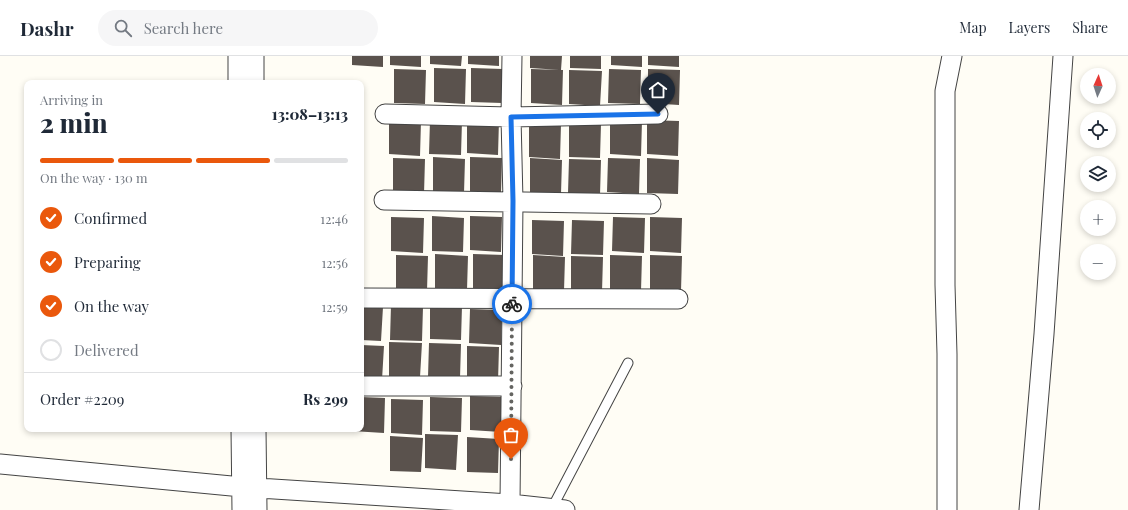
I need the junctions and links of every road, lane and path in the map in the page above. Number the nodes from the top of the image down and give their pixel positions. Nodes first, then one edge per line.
1 (238, 56) edge
2 (254, 56) edge
3 (512, 56) edge
4 (952, 56) edge
5 (1063, 56) edge
6 (238, 80) edge
7 (254, 80) edge
8 (385, 114) dead end
9 (658, 114) dead end
10 (511, 117) junction
11 (384, 200) dead end
12 (513, 201) junction
13 (651, 204) dead end
14 (364, 298) edge
15 (512, 298) junction
16 (678, 299) dead end
17 (628, 362) dead end
18 (364, 386) edge
19 (512, 386) junction
20 (241, 432) edge
21 (256, 432) edge
22 (0, 464) edge
23 (249, 488) junction
24 (510, 504) junction
25 (558, 509) edge
26 (242, 510) edge
27 (257, 510) edge
28 (946, 510) edge
29 (1029, 510) edge

1 - 6 street
2 - 7 street
3 - 10 street
4 - 28 street
5 - 29 street
8 - 10 street
9 - 10 street
10 - 12 street
11 - 12 street
12 - 13 street
12 - 15 street
14 - 15 street
15 - 16 street
15 - 19 street
17 - 25 lane
18 - 19 street
19 - 24 street
20 - 23 street
21 - 23 street
22 - 23 street
23 - 24 street
23 - 26 street
23 - 27 street
24 - 25 street

